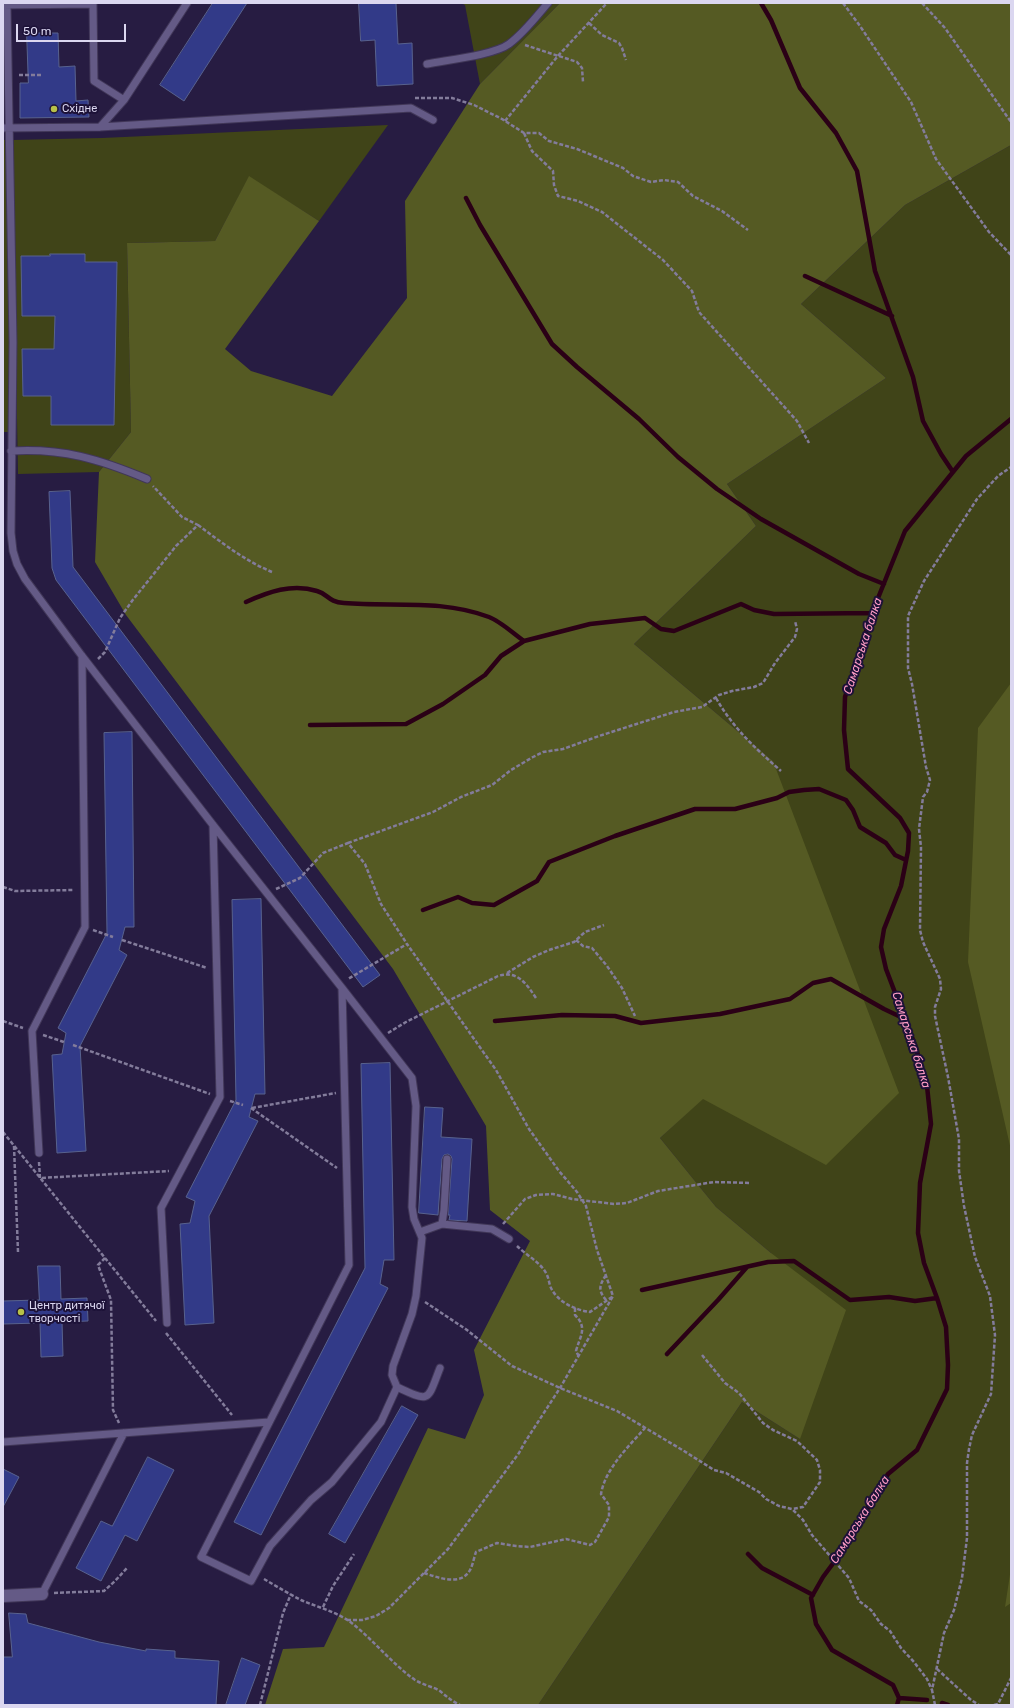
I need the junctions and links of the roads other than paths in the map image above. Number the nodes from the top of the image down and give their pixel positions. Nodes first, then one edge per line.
1 (93, 3) edge
2 (187, 3) edge
3 (548, 3) edge
4 (5, 5) edge
5 (427, 64) dead end
6 (124, 100) junction
7 (433, 120) dead end
8 (100, 127) junction
9 (6, 128) edge
10 (3, 427) edge
11 (11, 427) junction
12 (11, 451) junction
13 (147, 479) road end
14 (7, 503) edge
15 (82, 656) junction
16 (213, 825) junction
17 (341, 986) junction
18 (39, 1154) road end
19 (447, 1159) dead end
20 (442, 1224) junction
21 (420, 1232) junction
22 (509, 1239) road end
23 (165, 1326) road end
24 (440, 1368) dead end
25 (397, 1387) junction
26 (269, 1422) junction
27 (124, 1433) junction
28 (3, 1442) edge
29 (42, 1594) joint
30 (3, 1596) edge

1 - 4 lane
1 - 6 lane
2 - 6 lane
3 - 5 lane
4 - 9 lane
6 - 8 lane
7 - 8 lane
8 - 9 lane
9 - 11 lane
10 - 11 lane
11 - 12 lane
12 - 13 lane
12 - 14 lane
14 - 15 lane
15 - 16 lane
15 - 18 lane
16 - 17 lane
16 - 23 lane
17 - 21 lane
17 - 26 lane
19 - 20 lane
20 - 21 lane
20 - 22 lane
21 - 25 lane
24 - 25 lane
25 - 26 lane
26 - 27 lane
27 - 28 lane
27 - 29 lane
29 - 30 street

